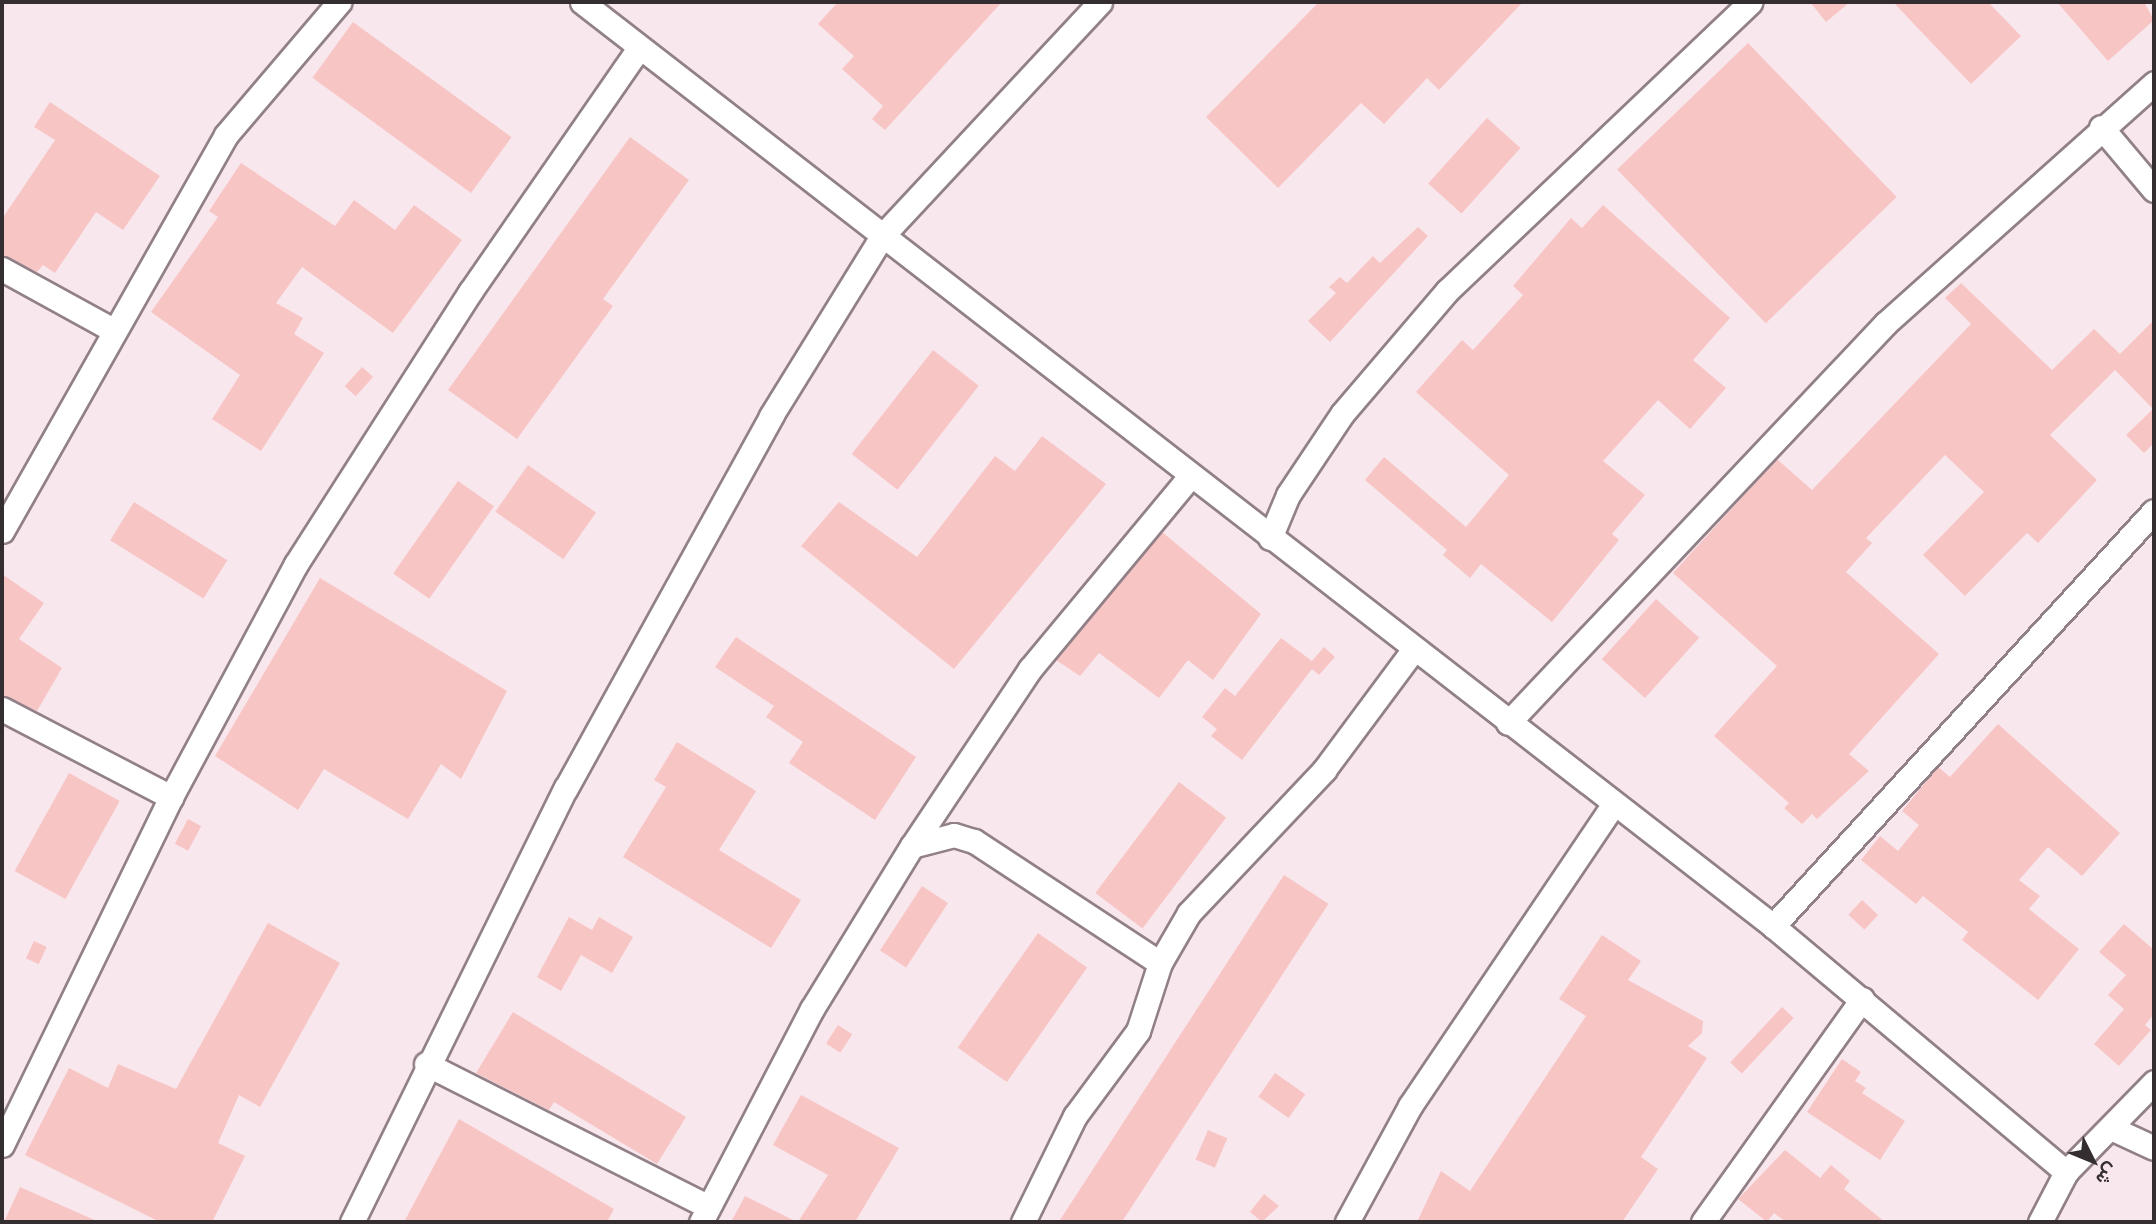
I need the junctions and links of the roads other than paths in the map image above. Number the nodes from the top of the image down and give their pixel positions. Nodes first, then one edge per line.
1 (339, 2) edge
2 (582, 2) edge
3 (1100, 2) edge
4 (1750, 2) edge
5 (638, 50) junction
6 (2154, 83) edge
7 (2101, 127) junction
8 (2154, 190) edge
9 (883, 235) junction
10 (2, 269) edge
11 (113, 330) junction
12 (1190, 476) junction
13 (2153, 516) edge
14 (2, 531) edge
15 (1270, 538) junction
16 (1414, 649) junction
17 (2, 709) edge
18 (1508, 723) junction
19 (171, 797) junction
20 (1614, 803) junction
21 (912, 846) junction
22 (1773, 926) junction
23 (1160, 963) junction
24 (1863, 999) junction
25 (426, 1064) junction
26 (2154, 1082) edge
27 (2111, 1128) junction
28 (2, 1145) edge
29 (2154, 1148) edge
30 (2066, 1172) junction
31 (704, 1214) edge
32 (352, 1222) edge
33 (1023, 1222) edge
34 (1347, 1222) edge
35 (1703, 1222) edge
36 (2040, 1222) edge

1 - 11 street
2 - 5 street
3 - 9 street
4 - 15 street
5 - 9 street
5 - 19 street
6 - 7 street
7 - 8 street
7 - 18 street
9 - 12 street
9 - 25 street
10 - 11 street
11 - 14 street
12 - 15 street
12 - 21 street
13 - 22 street
15 - 16 street
16 - 18 street
16 - 23 street
17 - 19 street
18 - 20 street
19 - 28 street
20 - 22 street
20 - 34 street
21 - 23 street
21 - 31 street
22 - 24 street
23 - 33 street
24 - 30 street
24 - 35 street
25 - 31 street
25 - 32 street
26 - 27 street
27 - 29 street
27 - 30 street
30 - 36 street

